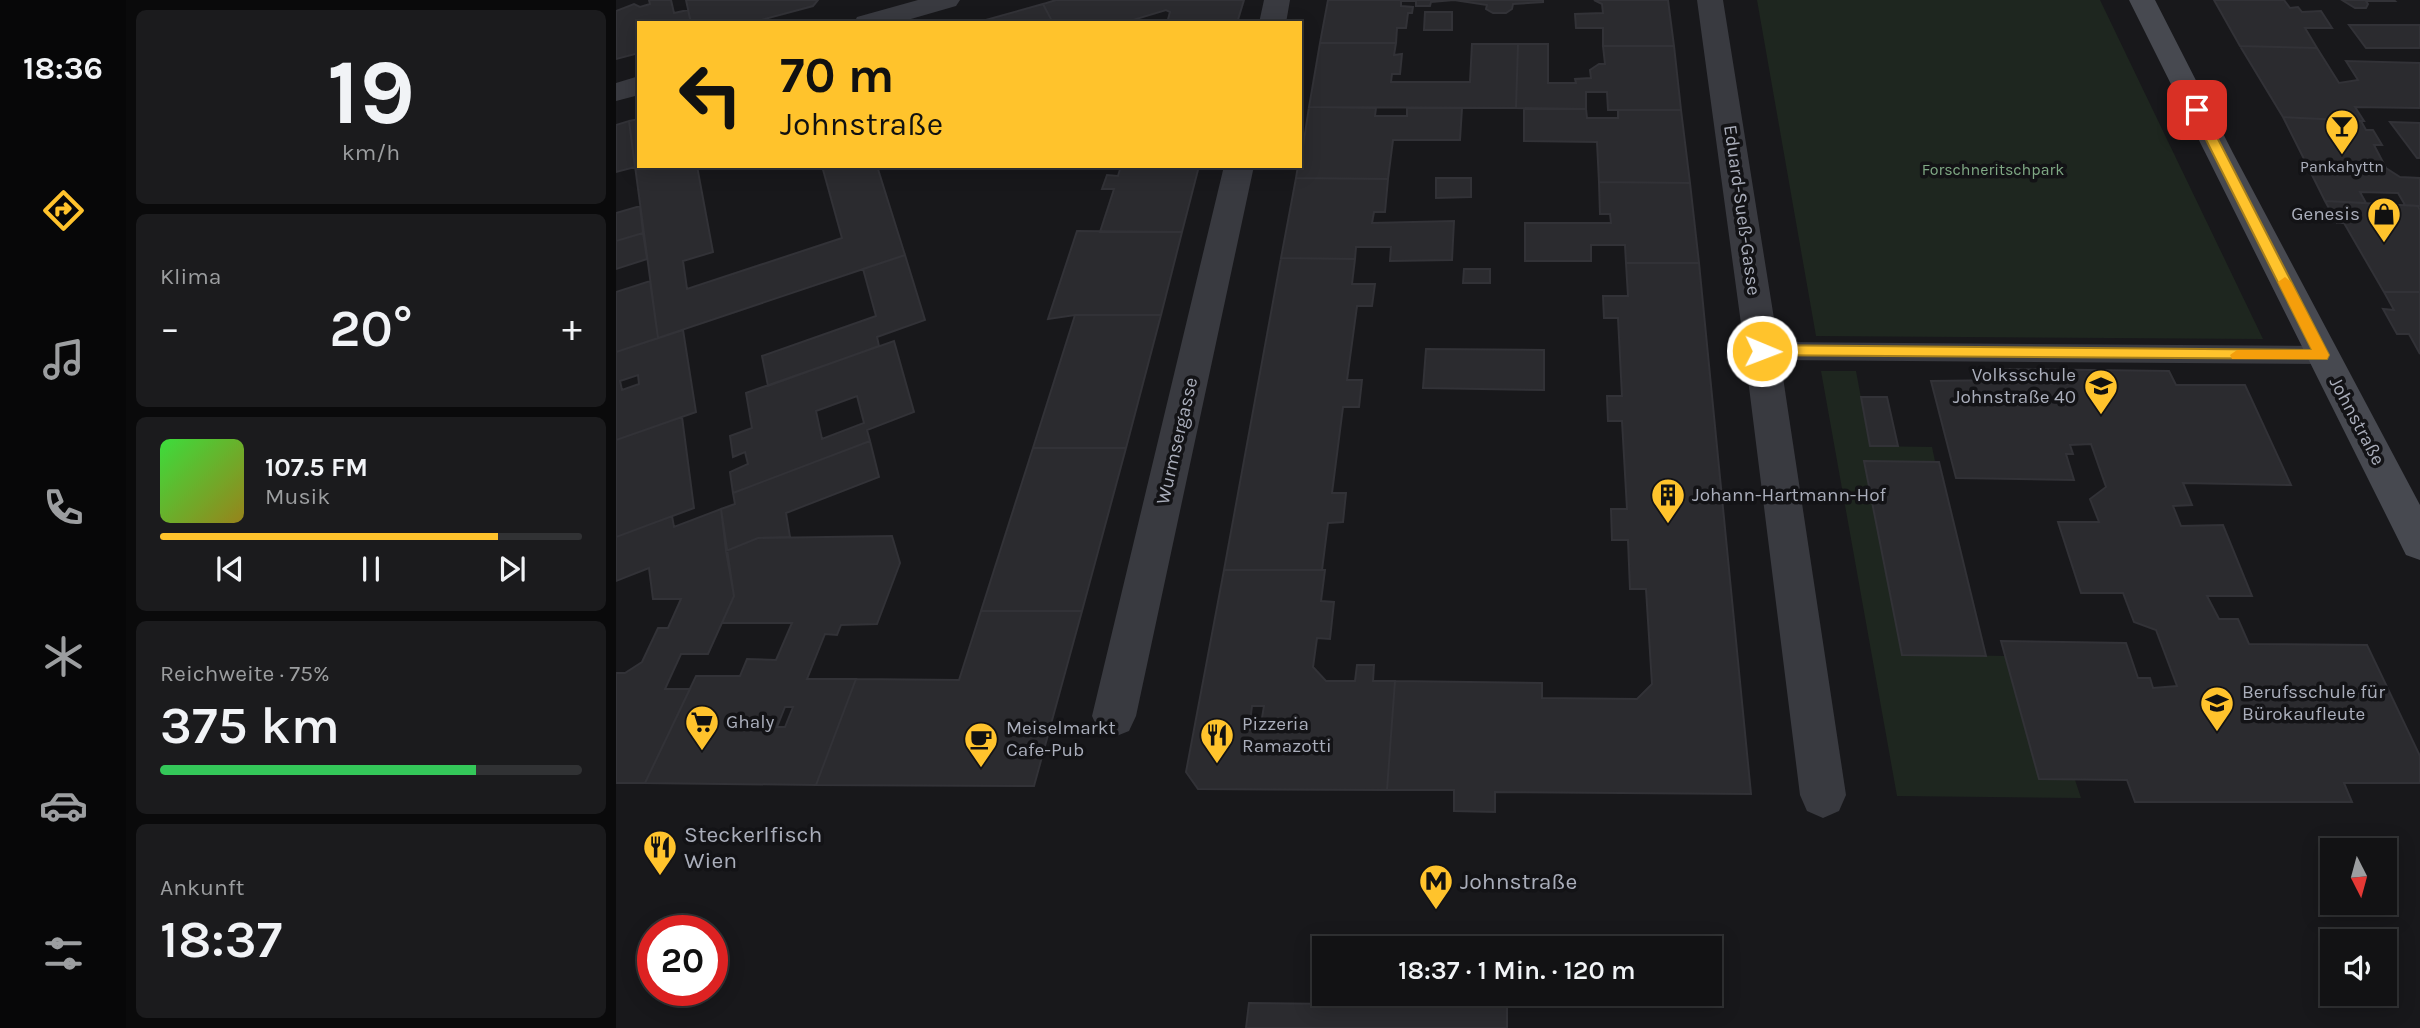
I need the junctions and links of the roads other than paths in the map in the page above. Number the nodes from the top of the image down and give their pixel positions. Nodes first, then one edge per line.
1 (947, 0) edge
2 (1277, 0) edge
3 (1710, 0) edge
4 (2142, 0) edge
5 (868, 15) edge
6 (1272, 21) edge
7 (637, 86) edge
8 (616, 92) edge
9 (1240, 168) edge
10 (1761, 341) junction
11 (2322, 355) junction
12 (2420, 543) edge
13 (1114, 716) dead end
14 (1822, 794) dead end

1 - 5 street
2 - 6 street
3 - 10 street, Eduard-Sueß-Gasse
4 - 11 main road, Johnstraße
7 - 8 street
9 - 13 street, Wurmsergasse
10 - 11 lane
10 - 14 street, Eduard-Sueß-Gasse
11 - 12 main road, Johnstraße

